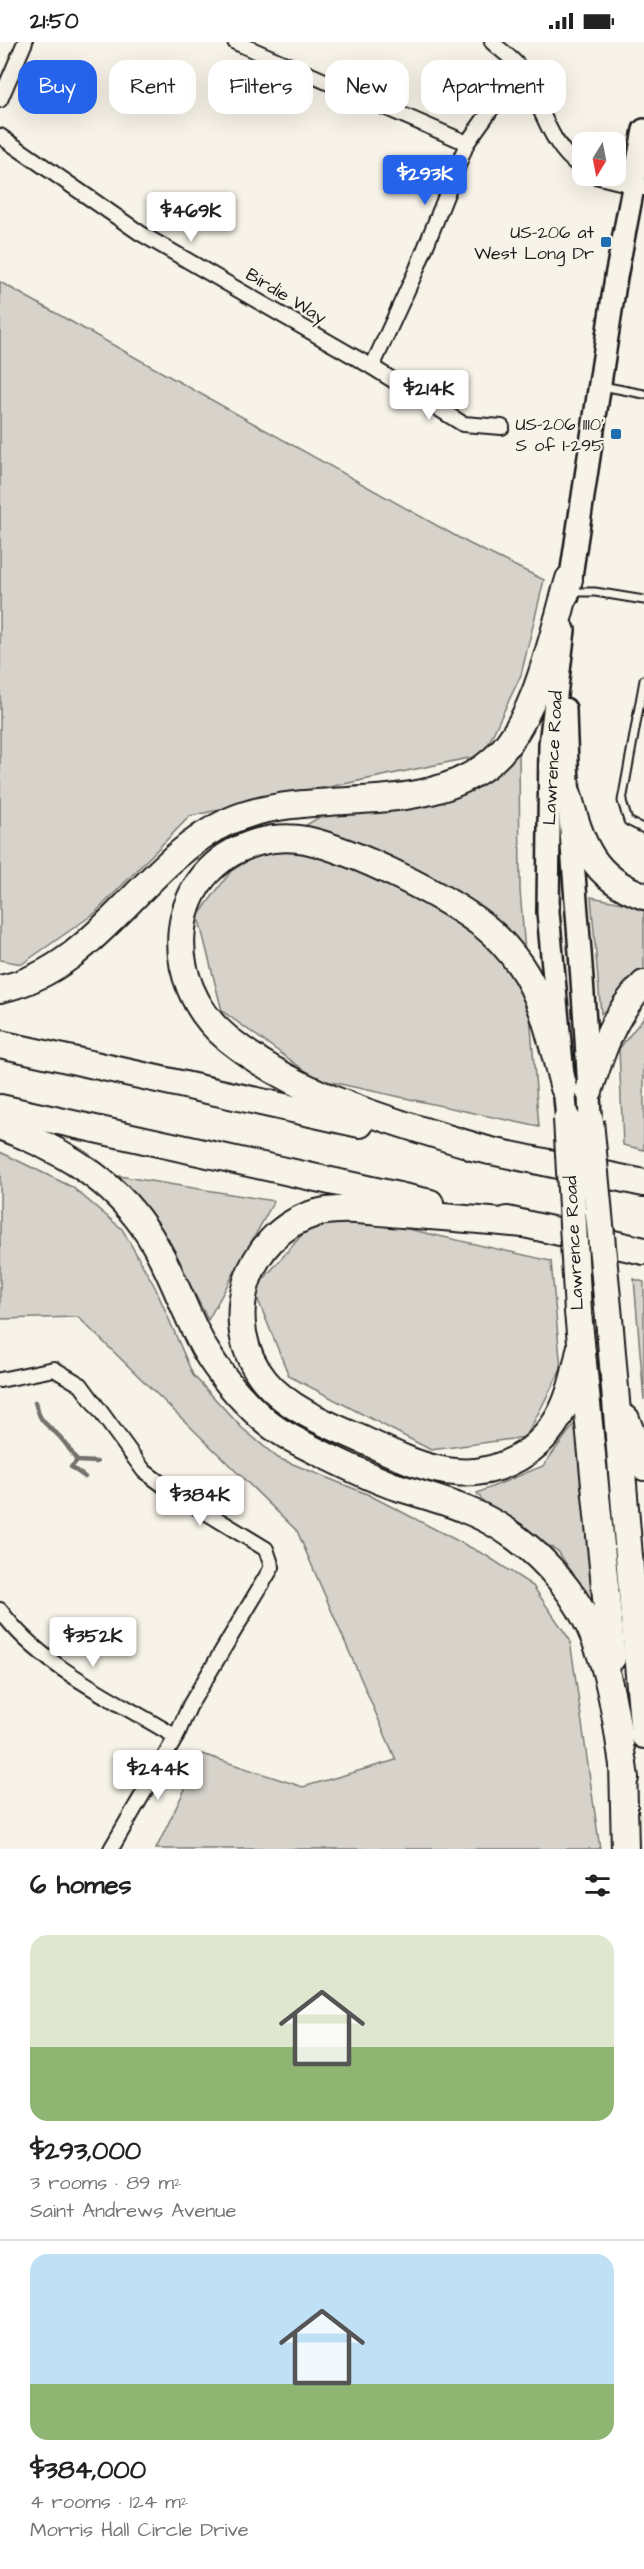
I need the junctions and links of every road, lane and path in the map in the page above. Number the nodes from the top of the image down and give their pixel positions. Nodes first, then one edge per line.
1 (25, 42) edge
2 (235, 42) edge
3 (492, 42) edge
4 (511, 60) edge
5 (0, 100) edge
6 (488, 114) edge
7 (542, 114) edge
8 (644, 130) edge
9 (0, 136) edge
10 (467, 143) junction
11 (572, 160) edge
12 (639, 187) edge
13 (372, 367) junction
14 (599, 385) junction
15 (644, 394) edge
16 (502, 427) dead end
17 (569, 586) junction
18 (644, 600) edge
19 (563, 637) junction
20 (644, 680) edge
21 (568, 794) junction
22 (644, 829) edge
23 (644, 896) edge
24 (644, 984) edge
25 (0, 989) edge
26 (0, 1044) edge
27 (564, 1088) junction
28 (589, 1091) junction
29 (0, 1108) edge
30 (579, 1120) junction
31 (0, 1126) edge
32 (490, 1151) junction
33 (548, 1163) junction
34 (644, 1164) edge
35 (644, 1183) edge
36 (524, 1224) junction
37 (591, 1239) junction
38 (644, 1251) edge
39 (644, 1265) edge
40 (581, 1346) junction
41 (614, 1378) junction
42 (0, 1380) edge
43 (644, 1467) edge
44 (0, 1610) edge
45 (644, 1735) edge
46 (176, 1737) junction
47 (625, 1778) junction
48 (111, 1849) edge
49 (625, 1849) edge

1 - 5 street
2 - 10 street
3 - 4 street
6 - 10 street
7 - 11 street
8 - 12 main road, Lawrence Road
9 - 13 street, Birdie Way
10 - 13 street
12 - 14 main road, Lawrence Road
13 - 16 street, Birdie Way
14 - 15 lane
14 - 17 main road, Lawrence Road
17 - 18 lane
17 - 19 main road, Lawrence Road
17 - 25 highway
19 - 21 main road, Lawrence Road
19 - 27 main road, Lawrence Road
20 - 22 lane
21 - 23 highway
21 - 28 main road, Lawrence Road
24 - 28 highway
26 - 32 highway
27 - 30 main road, Lawrence Road
27 - 32 highway
28 - 30 main road, Lawrence Road
29 - 36 highway
30 - 40 highway, Lawrence Road, bridge
30 - 41 highway, Lawrence Road, bridge
31 - 47 highway
32 - 33 highway
33 - 34 highway
33 - 35 highway
36 - 37 highway
36 - 40 highway
37 - 38 highway
37 - 39 highway
40 - 47 highway, Lawrence Road
41 - 43 highway
41 - 45 highway, Lawrence Road
42 - 46 street
44 - 46 street
46 - 48 street
47 - 49 highway, Lawrence Road

